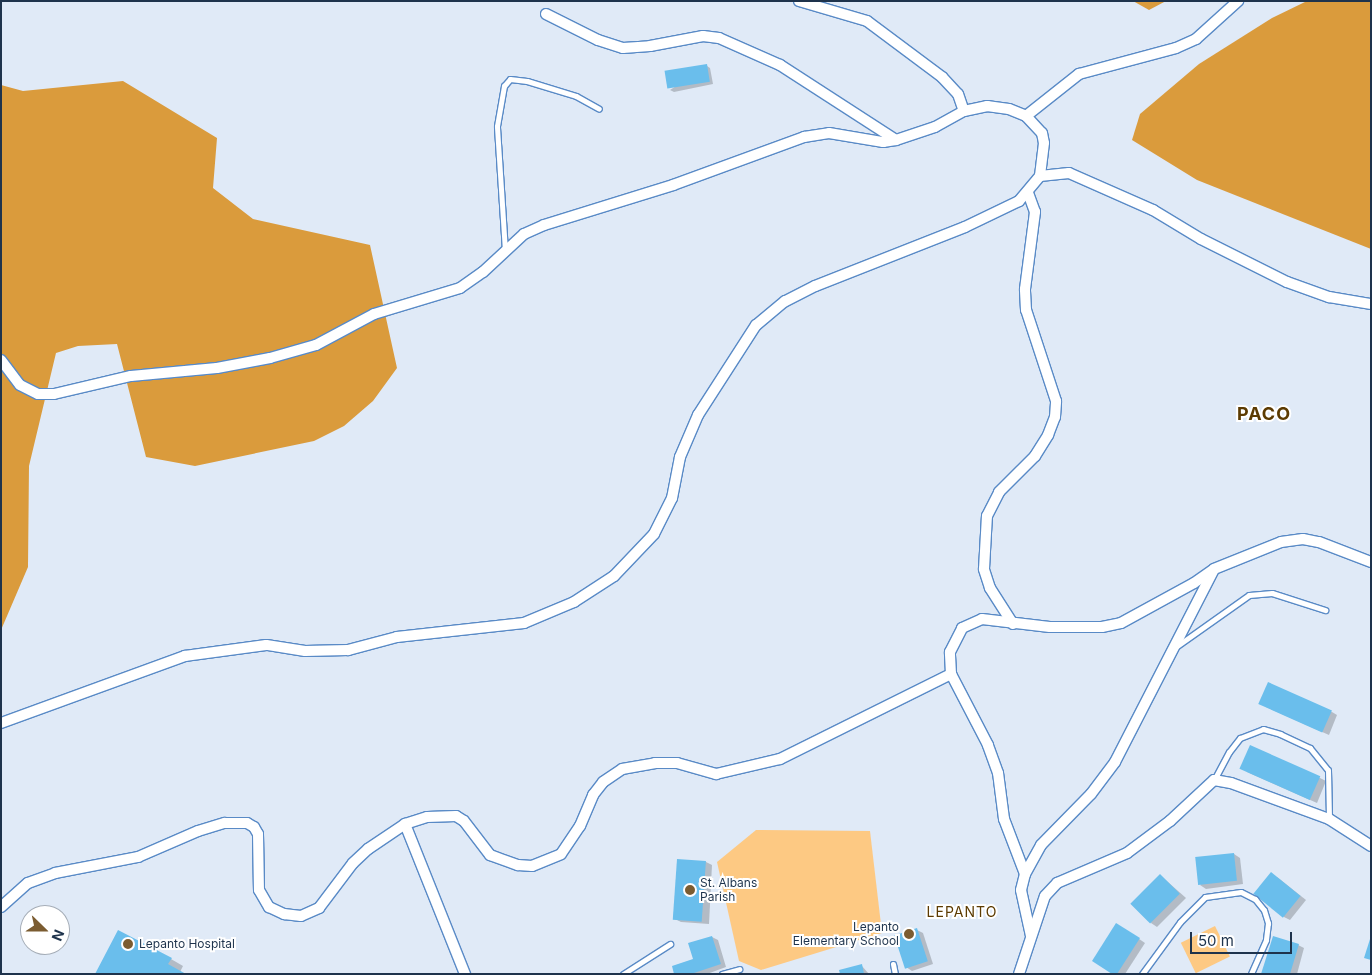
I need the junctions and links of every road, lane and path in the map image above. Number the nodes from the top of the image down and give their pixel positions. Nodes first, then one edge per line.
1 (799, 1) edge
2 (1238, 1) edge
3 (546, 14) dead end
4 (599, 109) dead end
5 (964, 111) junction
6 (1026, 116) junction
7 (896, 140) junction
8 (1040, 176) junction
9 (1028, 193) junction
10 (505, 251) junction
11 (1371, 304) edge
12 (1, 360) edge
13 (1371, 562) edge
14 (1214, 569) junction
15 (1325, 610) dead end
16 (1013, 624) junction
17 (1173, 649) junction
18 (951, 674) junction
19 (1, 724) edge
20 (1214, 780) junction
21 (1329, 819) junction
22 (405, 824) junction
23 (1371, 846) edge
24 (1026, 874) junction
25 (1, 907) edge
26 (1031, 937) junction
27 (670, 944) dead end
28 (892, 964) dead end
29 (739, 969) dead end
30 (465, 974) edge
31 (623, 974) edge
32 (722, 974) edge
33 (895, 974) edge
34 (1019, 974) edge
35 (1142, 974) edge
36 (1252, 974) edge

1 - 5 street
2 - 6 street
3 - 7 street
4 - 10 lane
5 - 6 street
5 - 7 street
6 - 8 street
7 - 10 street
8 - 9 street
8 - 11 street
9 - 16 street
9 - 19 street
10 - 12 street
13 - 14 street
14 - 16 street
14 - 17 street
15 - 17 lane
16 - 18 street
17 - 24 street
18 - 22 street
18 - 24 street
20 - 21 street
20 - 21 lane
20 - 26 street
21 - 23 street
22 - 25 street
22 - 30 street
24 - 26 street
26 - 34 street
27 - 31 lane
28 - 33 lane
29 - 32 lane
35 - 36 lane

